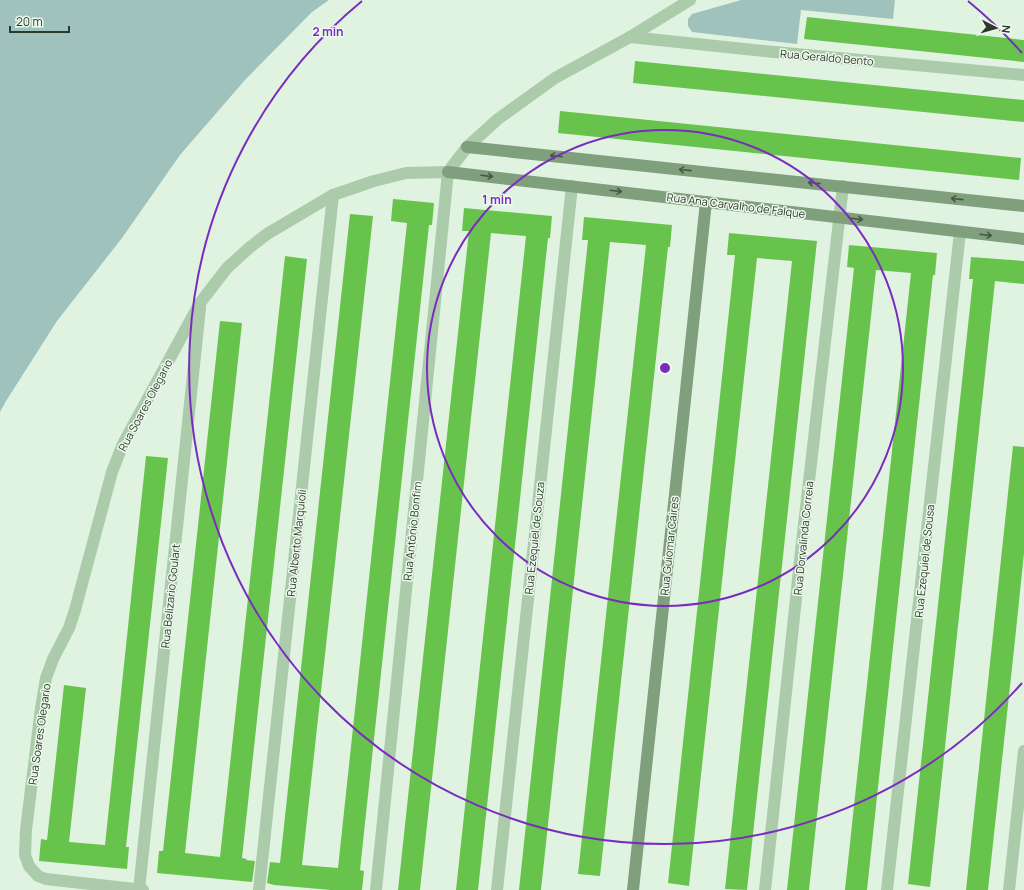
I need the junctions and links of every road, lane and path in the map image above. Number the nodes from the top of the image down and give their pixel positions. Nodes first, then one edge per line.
1 (690, 0) edge
2 (630, 37) junction
3 (1024, 75) edge
4 (467, 147) junction
5 (448, 172) junction
6 (572, 186) junction
7 (843, 186) junction
8 (333, 195) junction
9 (706, 202) junction
10 (1024, 206) edge
11 (839, 217) junction
12 (960, 232) junction
13 (1024, 239) edge
14 (200, 303) junction
15 (1024, 750) edge
16 (139, 890) edge
17 (143, 890) edge
18 (259, 890) edge
19 (376, 890) edge
20 (497, 890) edge
21 (633, 890) edge
22 (765, 890) edge
23 (887, 890) edge
24 (1009, 890) edge

1 - 2 street
2 - 3 street, Rua Geraldo Bento
2 - 4 street
4 - 5 street
7 -> 4 street
5 -> 6 street, Rua Ana Carvalho de Falque
5 - 8 street, Rua Soares Olegario
5 - 19 street, Rua Antônio Bonfim
6 -> 9 street, Rua Ana Carvalho de Falque
6 - 20 street, Rua Ezequiel de Souza
10 -> 7 street
7 - 11 street, Rua Dorvalinda Correia
8 - 14 street, Rua Soares Olegario
8 - 18 street, Rua Alberto Marquioli
9 - 11 street, Rua Ana Carvalho de Falque
9 - 21 street, Rua Guiomar Caires
11 -> 12 street, Rua Ana Carvalho de Falque
11 - 22 street, Rua Dorvalinda Correia
12 -> 13 street, Rua Ana Carvalho de Falque
12 - 23 street, Rua Ezequiel de Sousa
14 - 16 street, Rua Belizario Goulart
14 - 16 street, Rua Soares Olegario
15 - 24 street
16 - 17 street

